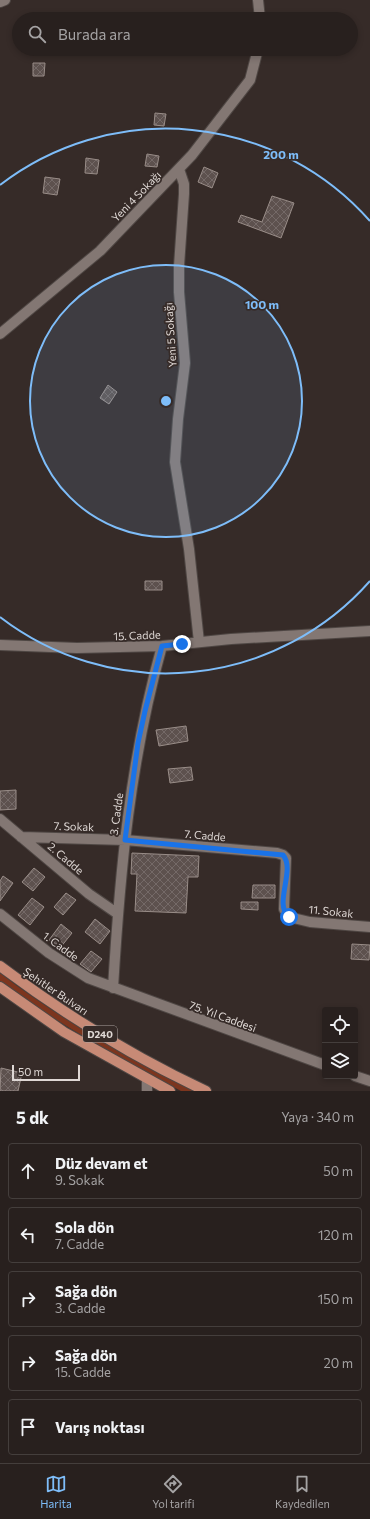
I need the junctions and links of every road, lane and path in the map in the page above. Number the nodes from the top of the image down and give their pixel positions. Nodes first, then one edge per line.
1 (5, 0) edge
2 (258, 0) edge
3 (0, 2) edge
4 (259, 12) edge
5 (257, 56) edge
6 (179, 169) junction
7 (0, 334) edge
8 (370, 631) edge
9 (199, 642) junction
10 (0, 645) edge
11 (162, 646) junction
12 (0, 818) edge
13 (22, 837) junction
14 (125, 840) junction
15 (0, 914) edge
16 (118, 914) junction
17 (289, 917) joint
18 (370, 927) edge
19 (0, 966) edge
20 (0, 987) edge
21 (113, 988) junction
22 (322, 1064) edge
23 (358, 1077) edge
24 (147, 1079) junction
25 (370, 1081) edge
26 (147, 1091) edge
27 (170, 1091) edge
28 (206, 1091) edge

1 - 3 street
2 - 4 street
5 - 6 street, Yeni 4 Sokağı
6 - 7 street, Yeni 4 Sokağı
6 - 9 street, Yeni 5 Sokağı
8 - 9 street, 15. Cadde
9 - 11 street, 15. Cadde
10 - 11 street, 15. Cadde
11 - 14 street, 3. Cadde
12 - 13 street, 2. Cadde
13 - 14 street, 7. Sokak
13 - 16 street, 2. Cadde
14 - 16 street, 3. Cadde
14 - 17 street, 7. Cadde
15 - 21 street, 1. Cadde
16 - 21 street, 3. Cadde
17 - 18 street, 11. Sokak
19 - 28 main road, Şehitler Bulvarı / D240
20 - 24 main road, D240
21 - 22 street, 75. Yıl Caddesi
23 - 25 street
24 - 26 street
24 - 27 main road, D240

